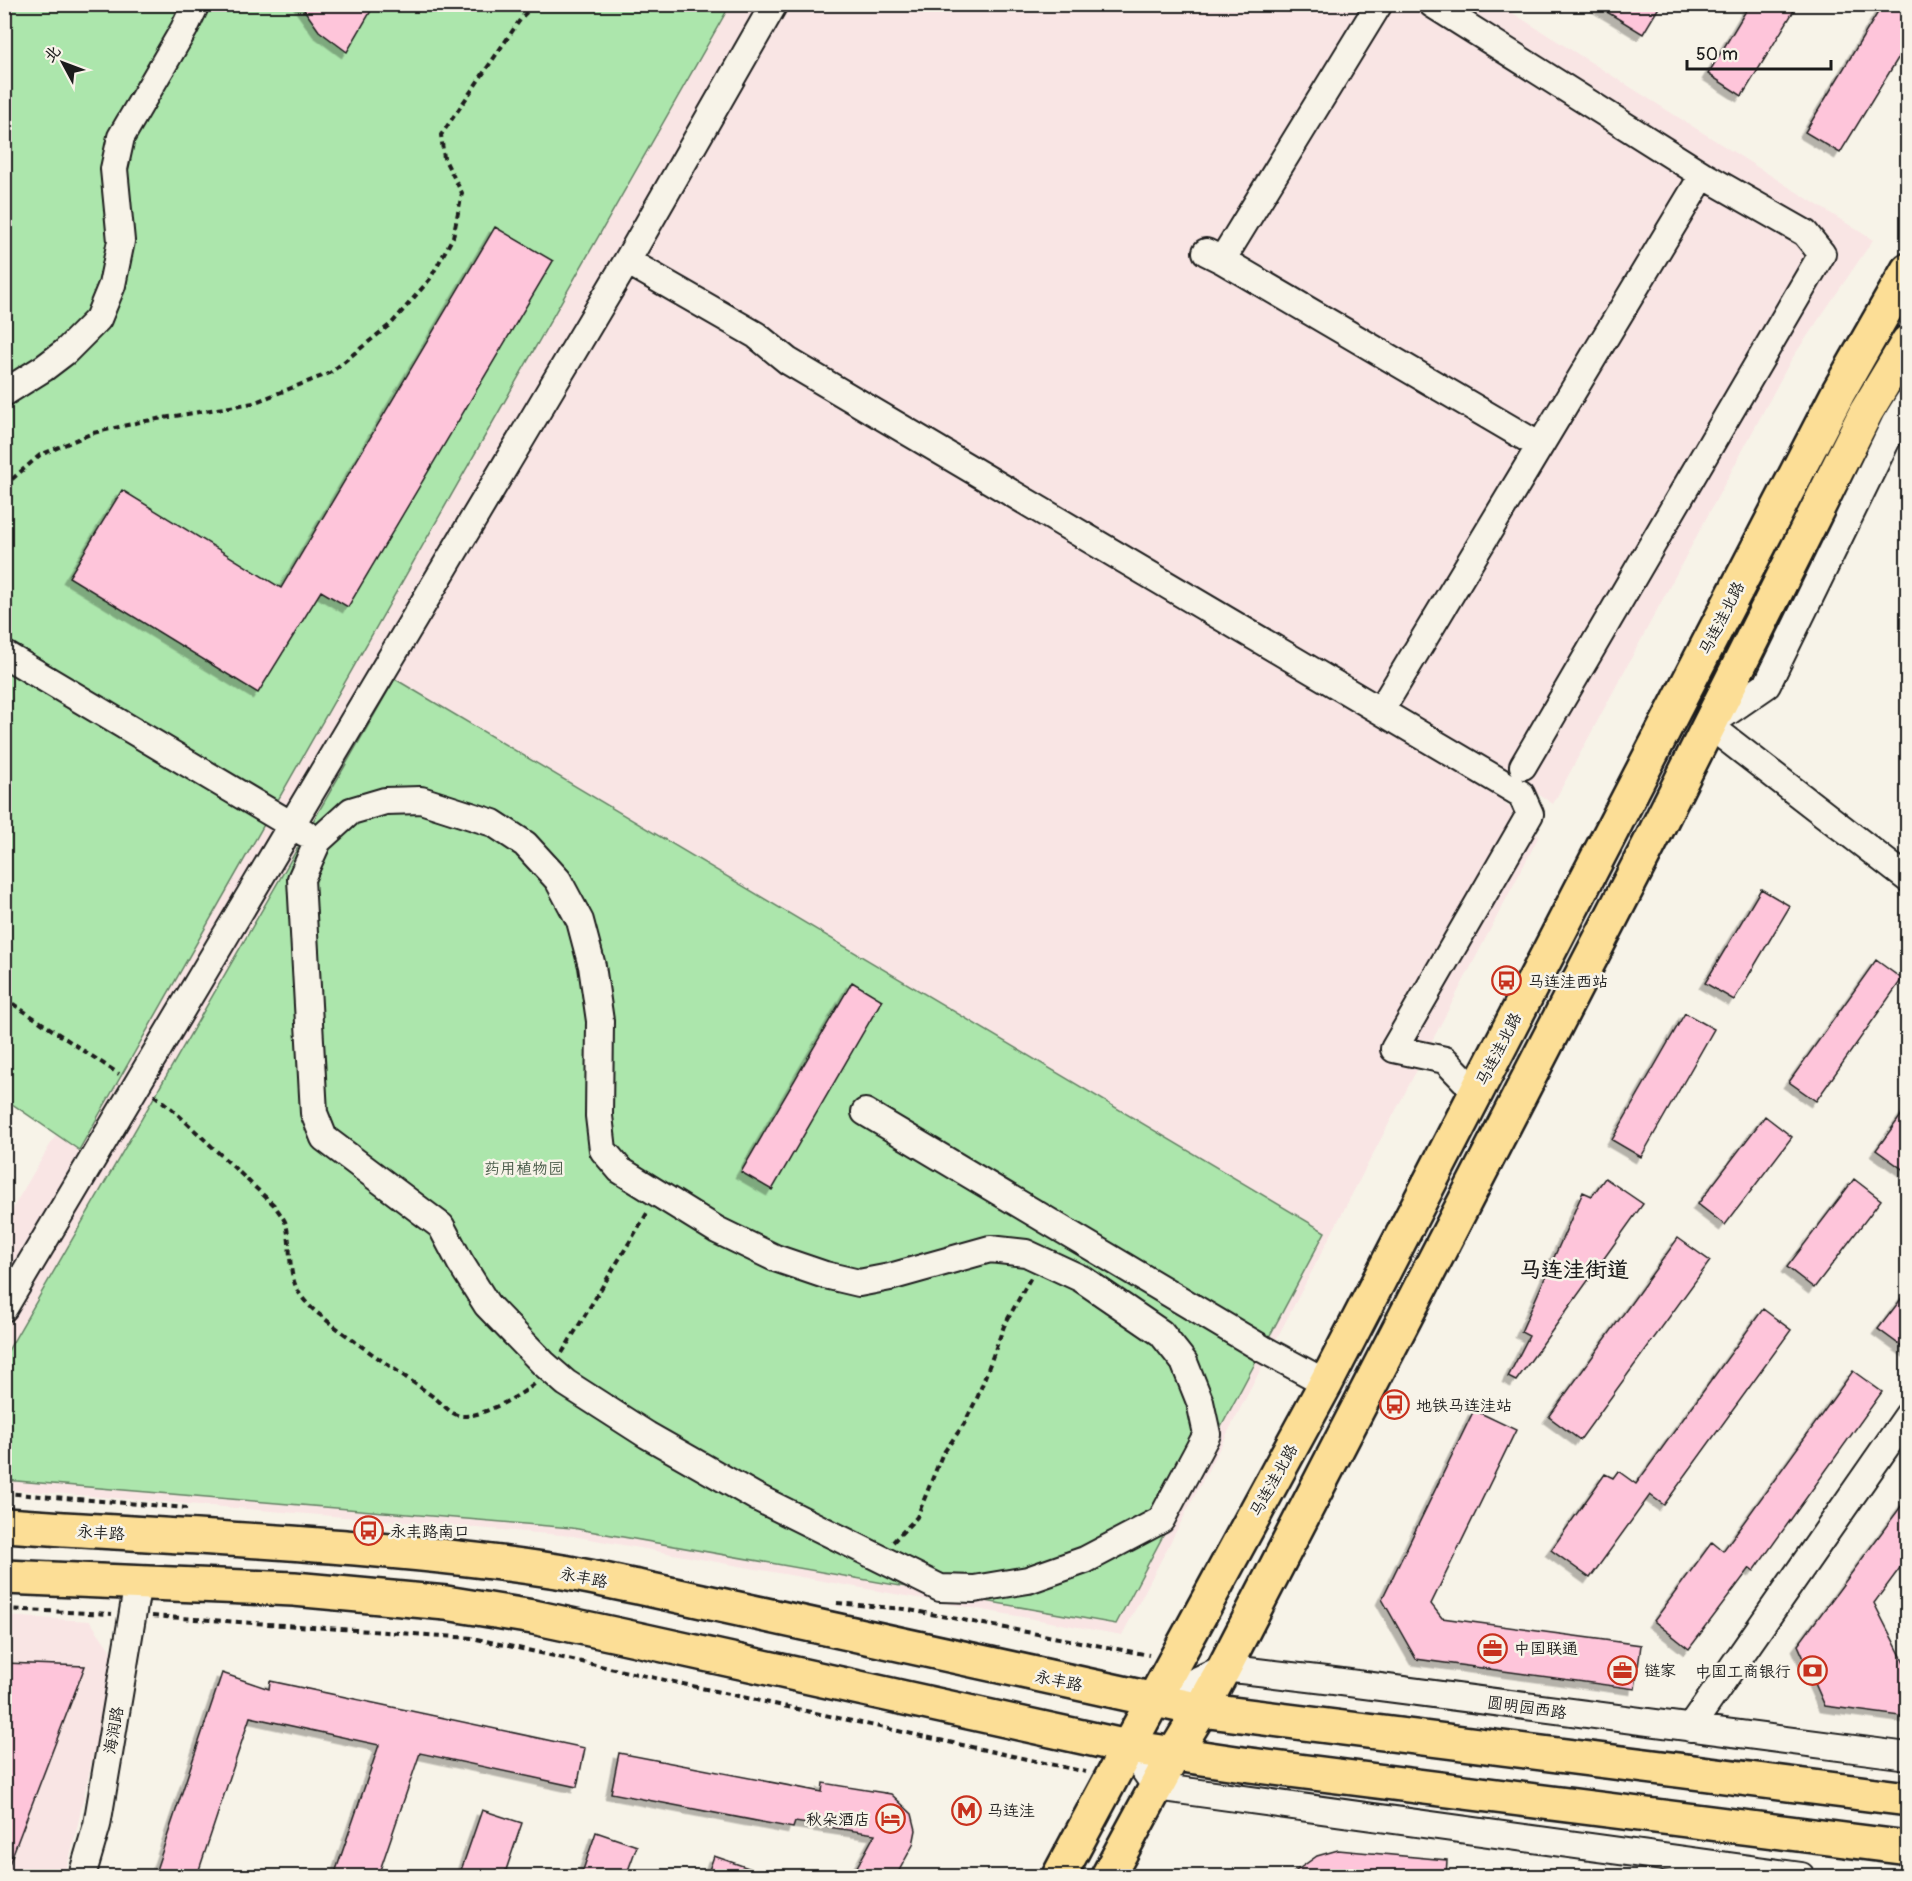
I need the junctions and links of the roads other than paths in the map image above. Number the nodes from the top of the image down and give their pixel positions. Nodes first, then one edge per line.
1 (196, 4) edge
2 (774, 4) edge
3 (1379, 4) edge
4 (1432, 4) edge
5 (1703, 175) junction
6 (627, 261) junction
7 (1908, 270) edge
8 (1908, 342) edge
9 (4, 393) edge
10 (1908, 402) edge
11 (1539, 446) junction
12 (4, 654) edge
13 (1381, 710) junction
14 (1709, 725) junction
15 (1524, 766) dead end
16 (291, 825) junction
17 (318, 841) junction
18 (1908, 879) edge
19 (1476, 1092) junction
20 (865, 1112) dead end
21 (4, 1308) edge
22 (1326, 1383) junction
23 (1908, 1415) edge
24 (4, 1525) edge
25 (4, 1577) edge
26 (138, 1582) junction
27 (1224, 1668) junction
28 (1153, 1700) junction
29 (1201, 1710) junction
30 (1690, 1728) junction
31 (1128, 1747) junction
32 (1174, 1754) junction
33 (1908, 1756) edge
34 (1156, 1787) junction
35 (1908, 1799) edge
36 (1908, 1848) edge
37 (82, 1876) edge
38 (1059, 1876) edge
39 (1108, 1876) edge
40 (1801, 1876) edge

1 - 9 street
2 - 6 street
3 - 11 street
4 - 5 street
5 - 11 street
5 - 15 street
6 - 13 street
6 - 16 street
7 - 19 main road, 马连洼北路
8 - 14 main road
10 - 14 street
11 - 13 street
12 - 16 street
13 - 19 street
14 - 18 street
14 - 27 main road
16 - 17 street
16 - 21 street
17 - 17 street
19 - 22 main road, 马连洼北路
20 - 22 street
22 - 28 main road, 马连洼北路
23 - 30 street
24 - 28 main road, 永丰路
25 - 26 main road
26 - 31 main road
26 - 37 street, 海润路
27 - 28 street
27 - 29 main road
27 - 30 street, 圆明园西路
28 - 29 main road, 永丰路
28 - 31 main road, 马连洼北路
29 - 32 main road
29 - 35 main road
30 - 33 street, 圆明园西路
31 - 32 main road
31 - 34 street
31 - 38 main road
32 - 34 main road
32 - 36 main road
34 - 39 main road
34 - 40 street

